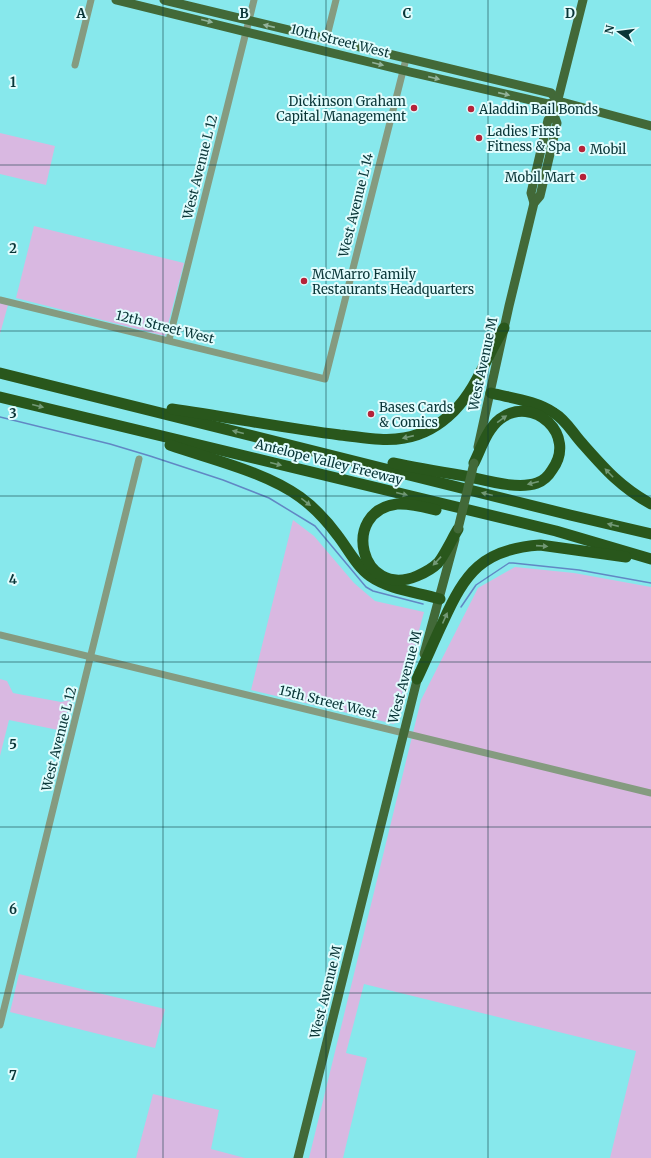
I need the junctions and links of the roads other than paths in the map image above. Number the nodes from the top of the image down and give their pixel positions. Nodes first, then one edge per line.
1 (91, 0) edge
2 (116, 0) edge
3 (164, 0) edge
4 (254, 0) edge
5 (336, 0) edge
6 (583, 0) edge
7 (249, 21) junction
8 (246, 31) junction
9 (326, 40) junction
10 (406, 59) junction
11 (74, 65) dead end
12 (403, 70) junction
13 (558, 102) junction
14 (651, 126) edge
15 (0, 300) edge
16 (504, 328) junction
17 (169, 340) junction
18 (0, 373) edge
19 (325, 379) joint
20 (491, 393) junction
21 (0, 397) edge
22 (102, 398) junction
23 (143, 432) junction
24 (304, 448) junction
25 (140, 459) dead end
26 (474, 463) junction
27 (651, 504) edge
28 (458, 529) junction
29 (556, 531) junction
30 (651, 534) edge
31 (651, 560) edge
32 (440, 599) junction
33 (0, 634) edge
34 (91, 657) junction
35 (418, 679) junction
36 (403, 733) junction
37 (651, 793) edge
38 (0, 1025) edge
39 (298, 1158) edge

1 - 11 street
2 -> 8 main road, 10th Street West
3 - 7 main road, 10th Street West
4 - 7 street, West Avenue L 12
5 - 9 street
6 - 13 main road, West Avenue M
7 - 8 street, West Avenue L 12
9 -> 7 main road, 10th Street West
8 -> 12 main road, 10th Street West
8 - 17 street, West Avenue L 12
9 - 10 main road, 10th Street West
10 - 12 street, West Avenue L 14
10 - 13 main road, 10th Street West
12 -> 13 main road, 10th Street West
12 - 19 street, West Avenue L 14
13 - 14 main road, 10th Street West
13 - 16 main road, West Avenue M
15 - 17 street, 12th Street West
16 - 20 main road, West Avenue M
16 -> 22 highway
17 - 19 street, 12th Street West
18 - 22 highway, Antelope Valley Freeway
20 - 26 main road, West Avenue M
27 -> 20 highway
21 -> 23 highway, Antelope Valley Freeway
24 -> 22 highway, Antelope Valley Freeway
23 -> 29 highway, Antelope Valley Freeway
23 -> 32 highway
26 -> 24 highway
30 -> 24 highway, Antelope Valley Freeway
25 - 34 street, West Avenue L 12
26 - 28 main road, West Avenue M, bridge
28 -> 29 highway
28 - 32 main road, West Avenue M
29 - 31 highway, Antelope Valley Freeway
35 -> 31 highway
32 - 35 main road, West Avenue M
33 - 34 street, 15th Street West
34 - 36 street, 15th Street West
34 - 38 street, West Avenue L 12
35 - 36 main road, West Avenue M
36 - 37 street, 15th Street West
36 - 39 main road, West Avenue M

